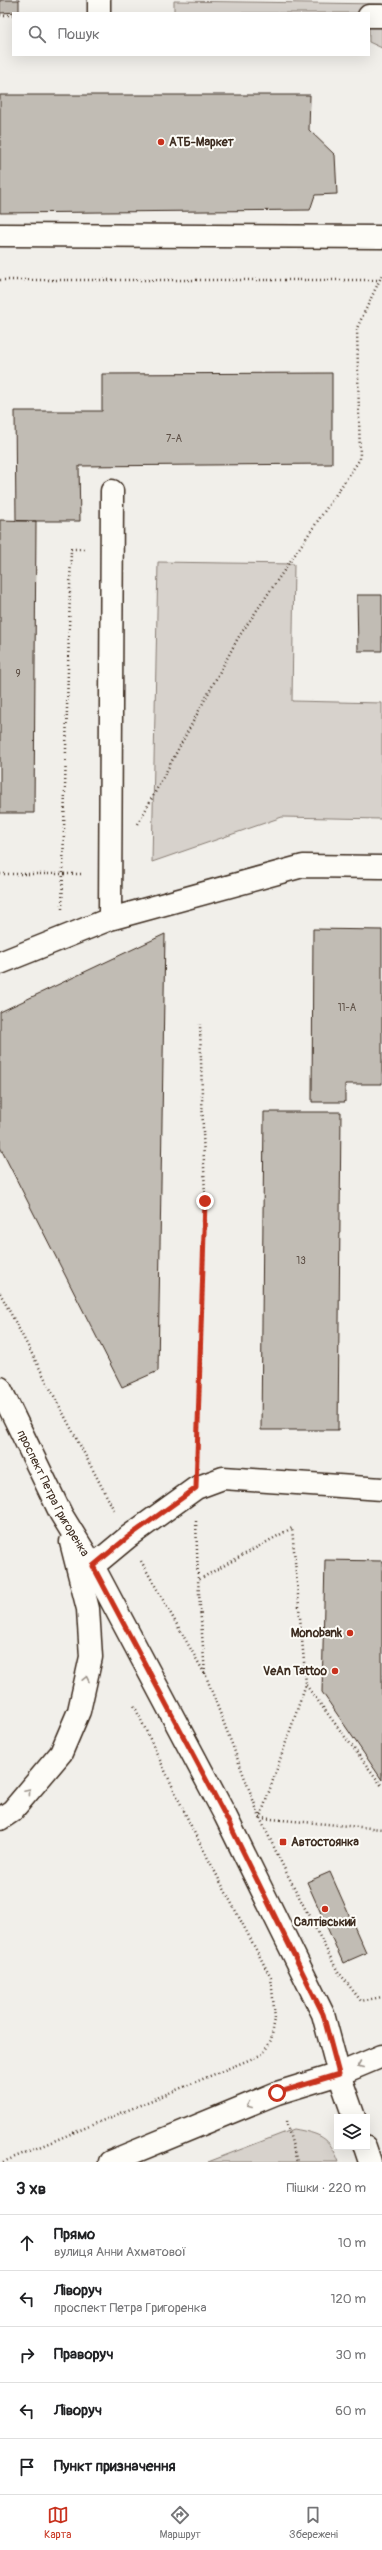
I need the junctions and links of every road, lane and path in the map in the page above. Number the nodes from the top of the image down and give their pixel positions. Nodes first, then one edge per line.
1 (99, 0) edge
2 (99, 12) edge
3 (0, 15) edge
4 (12, 15) edge
5 (370, 16) edge
6 (382, 16) edge
7 (0, 235) edge
8 (382, 237) edge
9 (382, 275) edge
10 (0, 280) edge
11 (380, 280) junction
12 (112, 491) dead end
13 (111, 550) junction
14 (135, 830) dead end
15 (382, 867) edge
16 (62, 873) junction
17 (0, 874) edge
18 (109, 875) junction
19 (110, 919) junction
20 (62, 937) junction
21 (0, 963) edge
22 (200, 1024) dead end
23 (0, 1293) edge
24 (0, 1388) edge
25 (196, 1488) junction
26 (382, 1488) edge
27 (65, 1519) junction
28 (128, 1537) junction
29 (93, 1566) junction
30 (198, 1580) junction
31 (206, 1676) junction
32 (306, 1684) junction
33 (132, 1702) dead end
34 (382, 1786) edge
35 (260, 1818) junction
36 (0, 1819) edge
37 (382, 1829) edge
38 (382, 1998) edge
39 (382, 2056) edge
40 (339, 2074) junction
41 (353, 2114) edge
42 (286, 2121) dead end
43 (365, 2150) edge
44 (3, 2162) edge
45 (110, 2162) edge
46 (297, 2162) edge
47 (370, 2162) edge

1 - 2 main road
3 - 4 path
5 - 6 main road
7 - 8 main road
9 - 11 path
10 - 11 path
11 - 14 path
12 - 13 main road
13 - 16 path
13 - 18 main road
15 - 19 main road
16 - 17 path
16 - 18 path
16 - 20 path
18 - 19 main road
19 - 20 main road
20 - 21 main road
22 - 25 path
23 - 28 path
24 - 27 main road, проспект Петра Григоренка
25 - 26 main road
25 - 28 main road
25 - 30 path
27 - 29 main road, проспект Петра Григоренка
36 -> 27 main road
28 - 29 main road
28 - 31 path
29 - 40 main road, проспект Петра Григоренка
30 - 31 path
30 - 32 path
31 - 35 path
32 - 34 path
32 - 35 path
33 - 44 path
35 - 37 path
35 - 38 path
39 -> 40 main road
40 - 41 main road, проспект Петра Григоренка
40 -> 45 main road
42 - 46 path
43 - 47 main road

